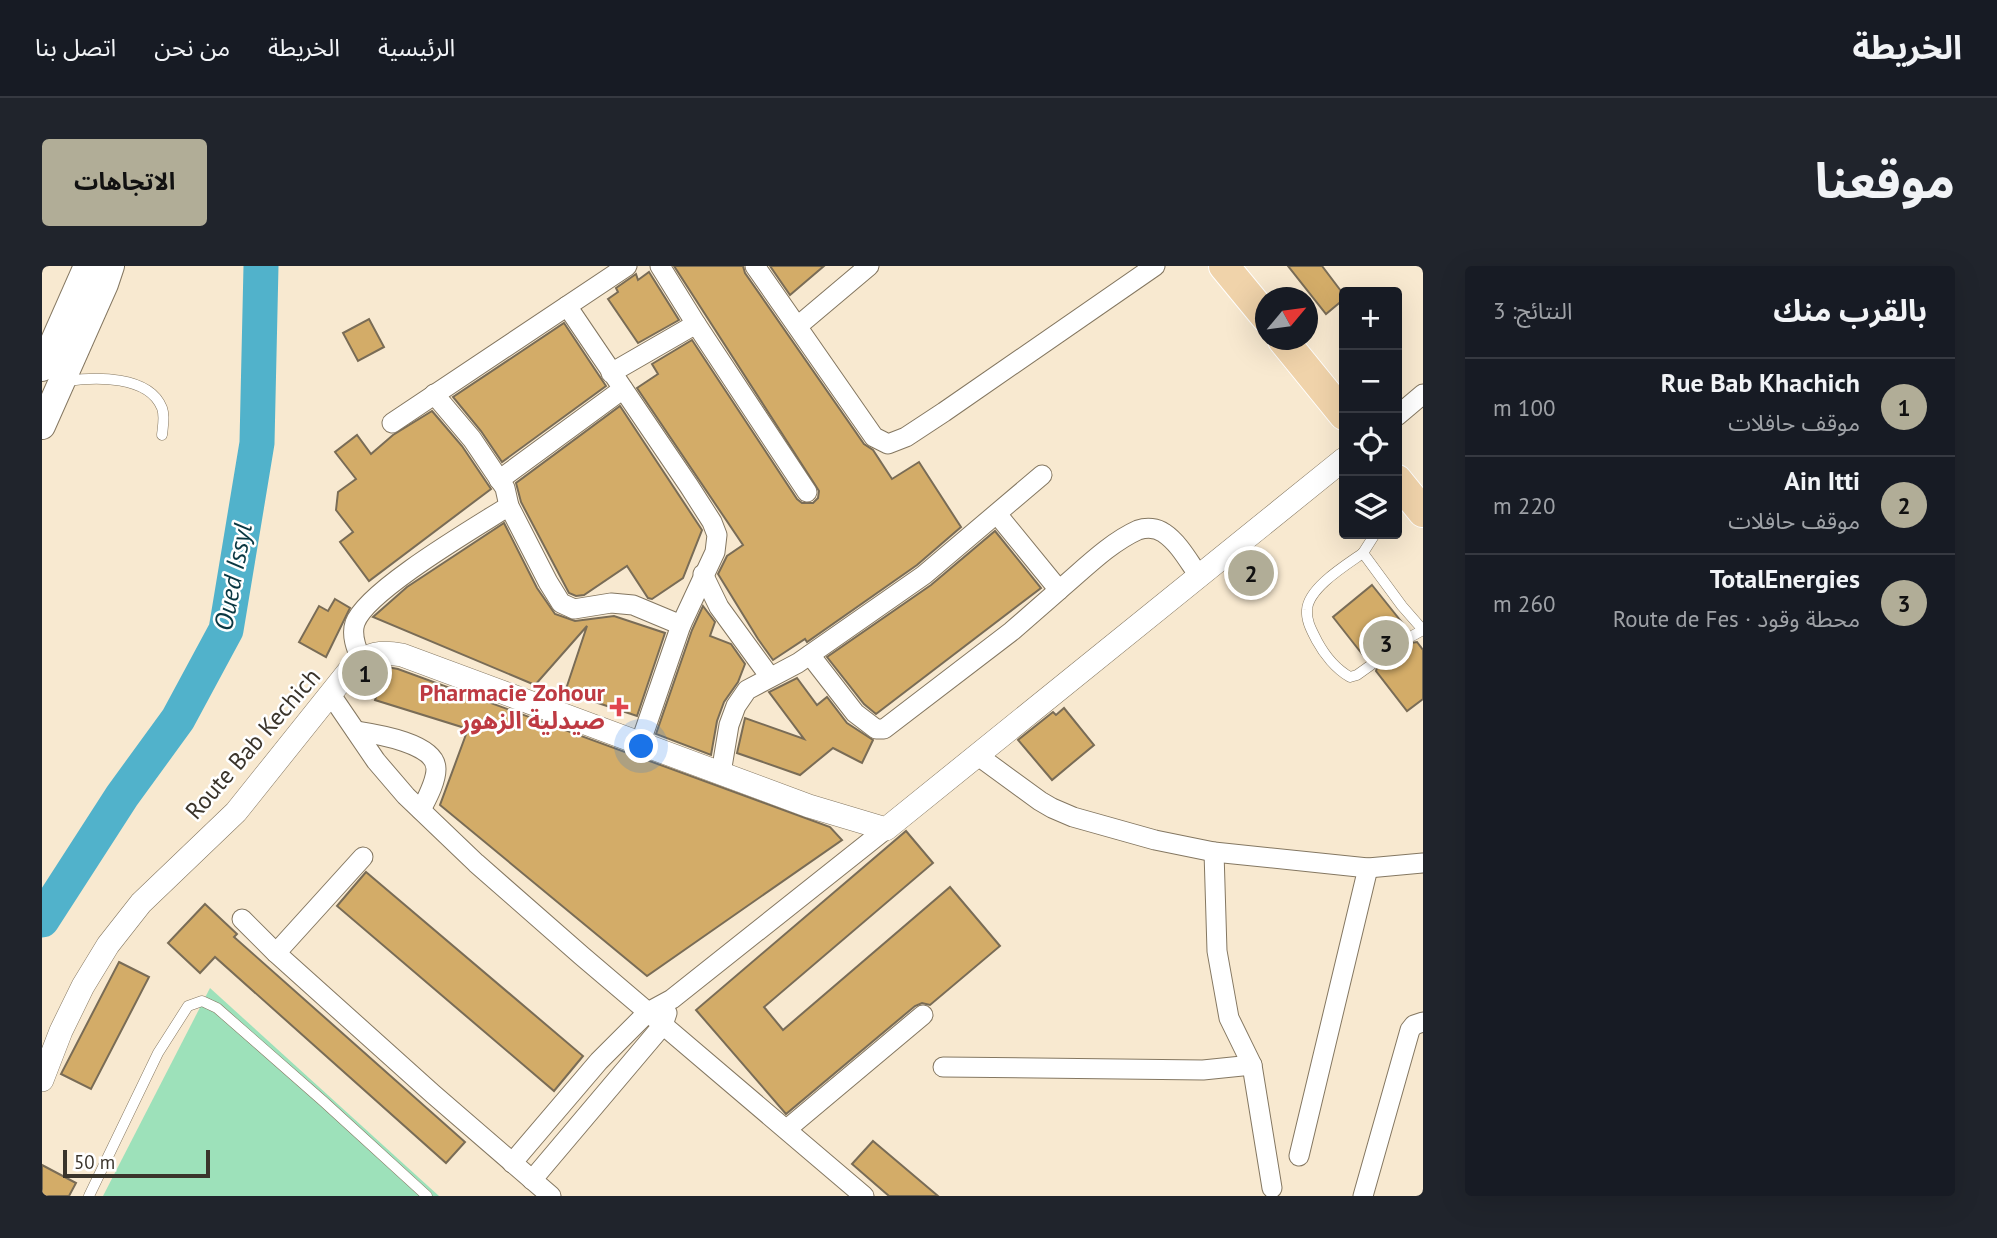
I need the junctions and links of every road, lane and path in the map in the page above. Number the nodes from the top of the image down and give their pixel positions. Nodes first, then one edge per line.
1 (87, 266) edge
2 (111, 266) edge
3 (627, 266) edge
4 (660, 266) edge
5 (755, 266) edge
6 (869, 266) edge
7 (1155, 266) edge
8 (1224, 266) edge
9 (1255, 305) edge
10 (567, 306) junction
11 (696, 324) junction
12 (799, 326) junction
13 (1291, 350) edge
14 (52, 376) edge
15 (617, 381) junction
16 (434, 394) junction
17 (1423, 394) edge
18 (1342, 413) edge
19 (1401, 413) edge
20 (391, 423) dead end
21 (42, 426) edge
22 (162, 435) dead end
23 (1339, 463) edge
24 (1042, 475) dead end
25 (499, 480) junction
26 (807, 492) dead end
27 (1402, 492) edge
28 (509, 506) junction
29 (1423, 512) edge
30 (997, 514) junction
31 (1372, 539) edge
32 (1363, 553) junction
33 (703, 574) junction
34 (1199, 576) junction
35 (1059, 590) junction
36 (681, 625) junction
37 (1423, 630) edge
38 (1412, 636) dead end
39 (810, 655) junction
40 (361, 659) junction
41 (1371, 665) dead end
42 (769, 677) junction
43 (331, 695) junction
44 (356, 731) junction
45 (640, 744) junction
46 (977, 754) junction
47 (721, 773) junction
48 (421, 810) junction
49 (886, 829) junction
50 (1213, 852) junction
51 (363, 858) dead end
52 (1423, 863) edge
53 (1368, 868) junction
54 (242, 919) dead end
55 (276, 953) junction
56 (923, 1015) dead end
57 (656, 1018) junction
58 (1423, 1022) edge
59 (1252, 1065) junction
60 (943, 1067) dead end
61 (42, 1080) edge
62 (786, 1129) junction
63 (1299, 1156) dead end
64 (512, 1163) junction
65 (532, 1180) junction
66 (1272, 1188) dead end
67 (89, 1196) edge
68 (427, 1196) edge
69 (551, 1196) edge
70 (864, 1196) edge
71 (1363, 1196) edge

1 - 14 main road
2 - 14 main road
3 - 10 street
4 - 11 street
5 - 12 street
6 - 12 street
7 - 12 street
8 - 9 main road
10 - 15 street
10 - 16 street
11 - 15 street
11 - 26 street
13 - 18 main road
14 - 21 main road
14 - 22 lane
15 - 25 street
15 - 33 street
16 - 20 street
16 - 25 street
17 - 19 street
23 - 34 street
24 - 30 street
25 - 28 street
27 - 29 main road
28 - 36 street
28 - 40 street
30 - 35 street
30 - 39 street
31 - 32 lane
32 - 37 lane
32 - 41 lane
33 - 36 street
33 - 42 street
34 - 35 street
34 - 46 street
35 - 39 street
36 - 45 street
37 - 38 lane
39 - 42 street
40 - 43 street, Route Bab Kechich
40 - 45 street
42 - 47 street
43 - 44 street
43 - 61 street, Route Bab Kechich
44 - 48 street
44 - 48 street
45 - 47 street
46 - 49 street
46 - 50 street
47 - 49 street
48 - 57 street
49 - 57 street
50 - 53 street
50 - 59 street
51 - 55 street
52 - 53 street
53 - 63 street
54 - 55 street
55 - 64 street
56 - 62 street
57 - 62 street
57 - 64 street
57 - 65 street
58 - 71 street
59 - 60 street
59 - 66 street
62 - 70 street
64 - 65 street
65 - 69 street
67 - 68 lane

